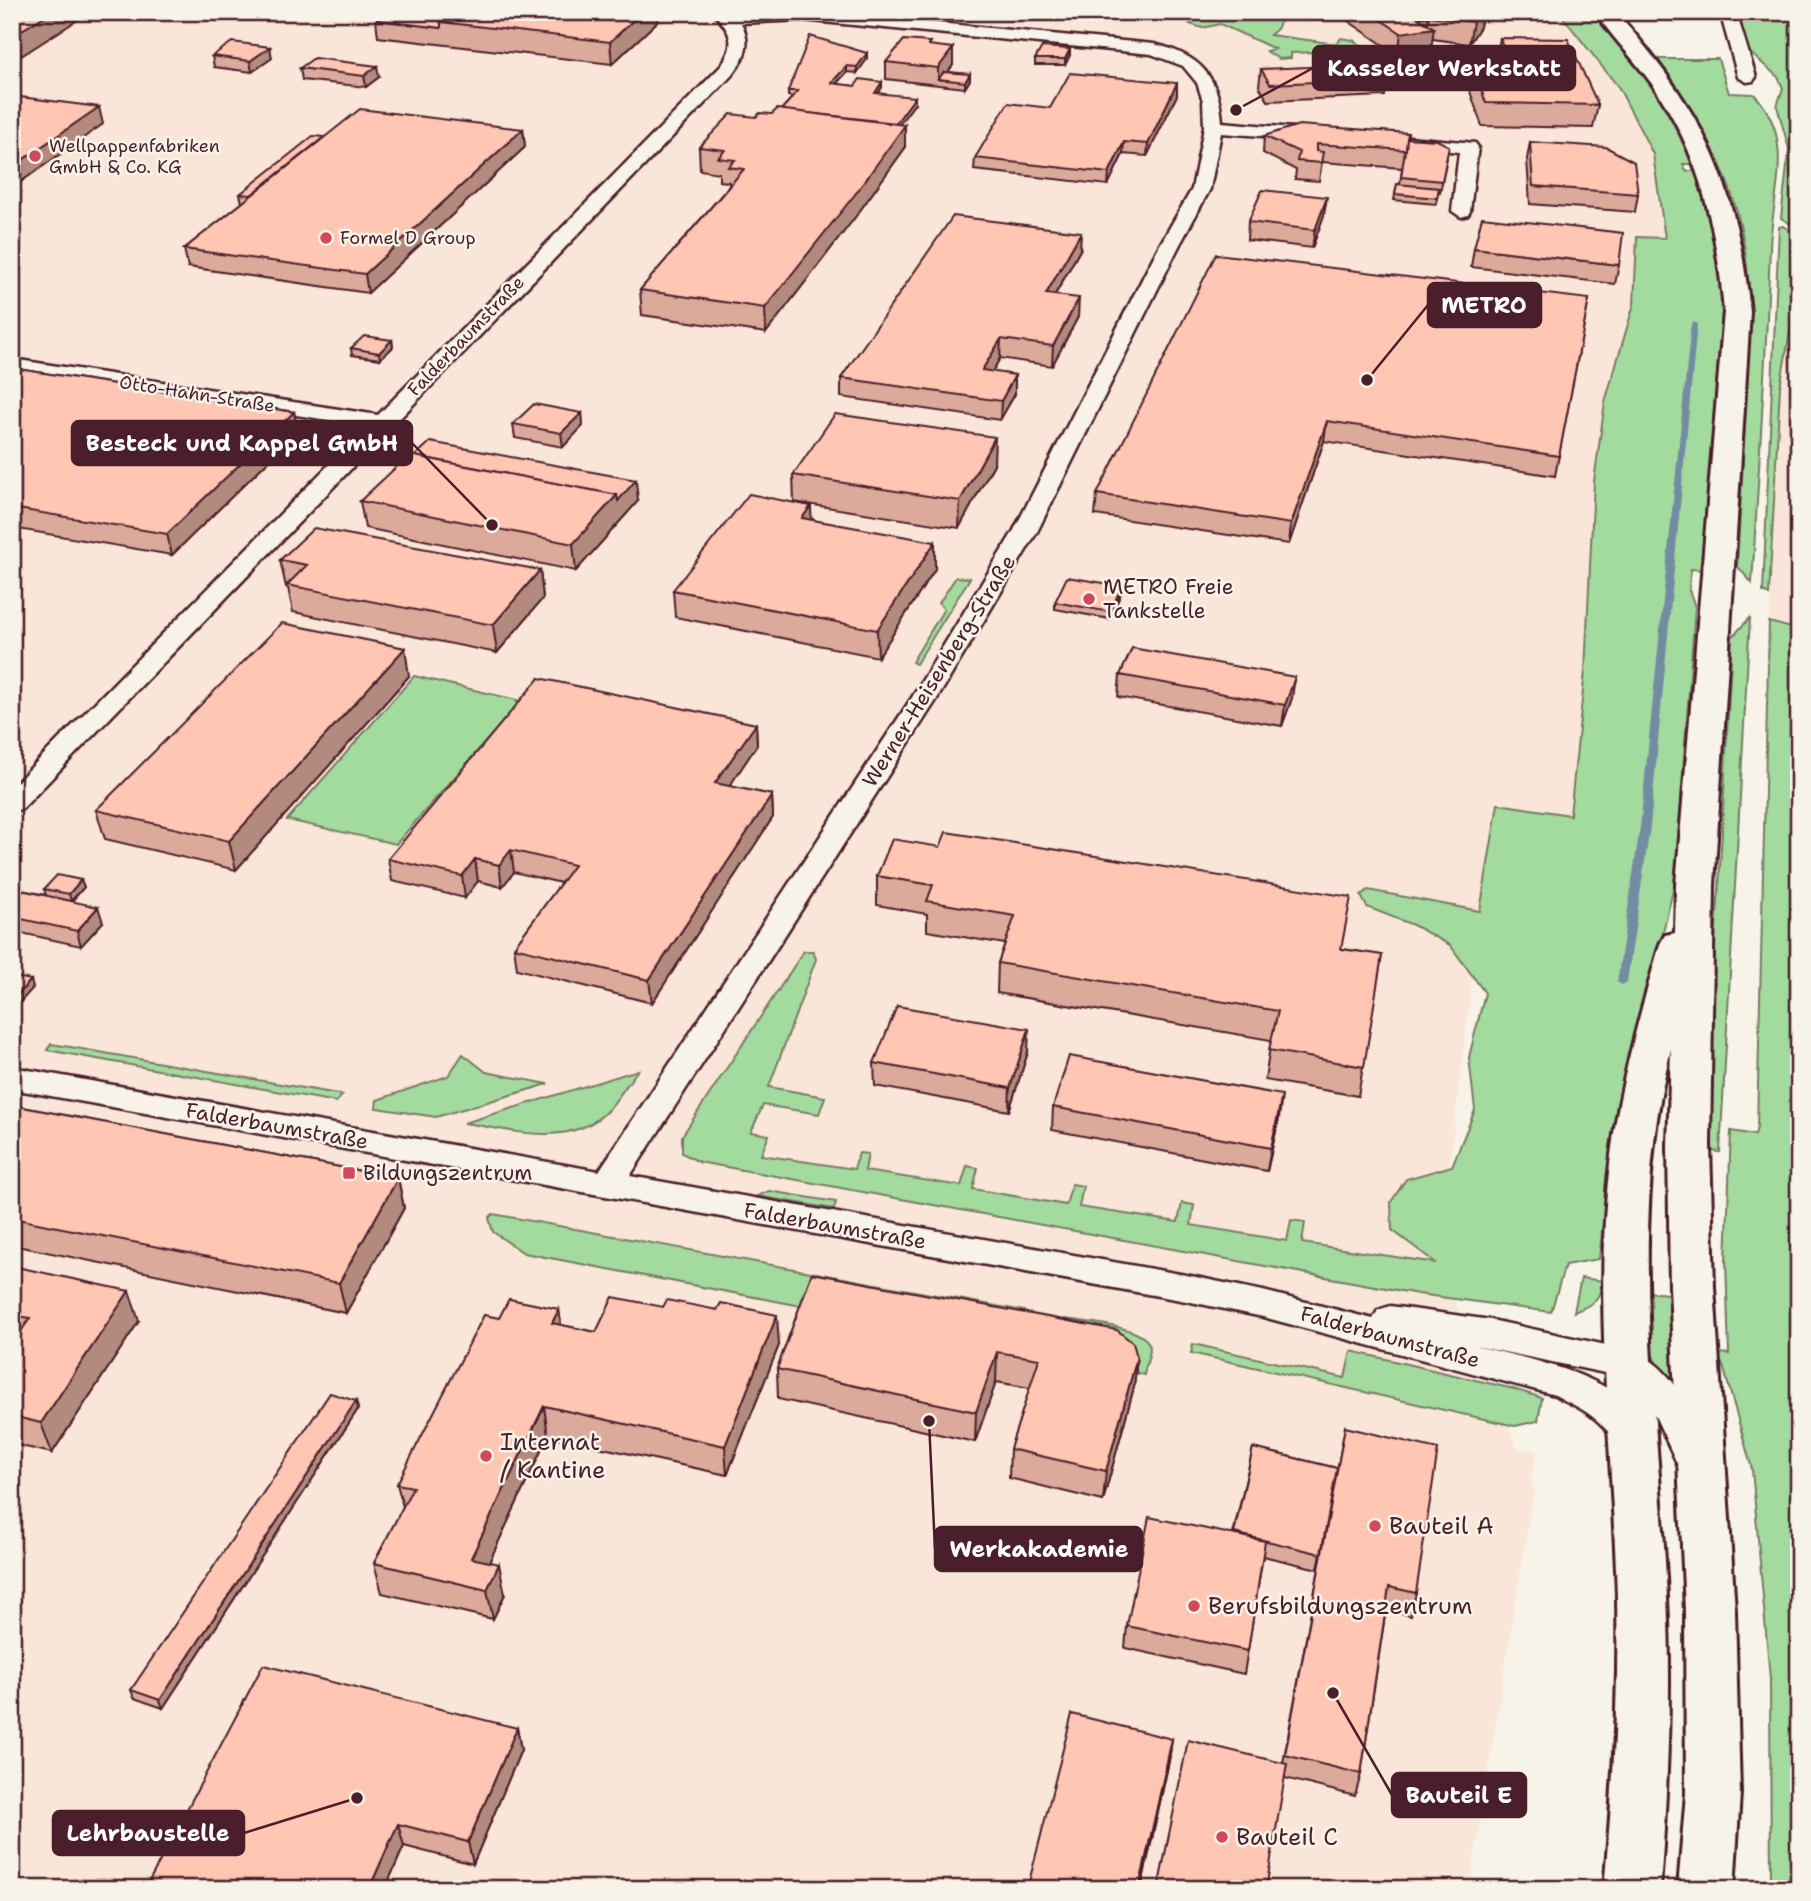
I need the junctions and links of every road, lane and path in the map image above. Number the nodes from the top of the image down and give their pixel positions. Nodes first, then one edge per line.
1 (1605, 12) edge
2 (1728, 12) edge
3 (725, 16) edge
4 (1747, 76) dead end
5 (1213, 127) junction
6 (1334, 136) edge
7 (1388, 141) edge
8 (1461, 211) dead end
9 (12, 365) edge
10 (383, 422) junction
11 (12, 803) edge
12 (1695, 885) junction
13 (12, 1078) edge
14 (607, 1185) junction
15 (1263, 1304) junction
16 (1629, 1364) junction
17 (1636, 1435) junction
18 (1706, 1496) junction
19 (1632, 1889) edge
20 (1706, 1889) edge

1 - 12 main road
2 - 4 street
3 - 5 street, Werner-Heisenberg-Straße
3 - 10 street, Falderbaumstraße
5 - 6 street
5 - 14 street, Werner-Heisenberg-Straße
7 - 8 street
9 - 10 street, Otto-Hahn-Straße
10 - 11 street, Falderbaumstraße
12 - 16 main road
12 - 18 main road
13 - 14 street, Falderbaumstraße
14 - 15 street, Falderbaumstraße
15 - 16 street
15 - 17 street, Falderbaumstraße
16 - 17 main road
16 - 18 street
17 - 19 main road
18 - 20 main road

